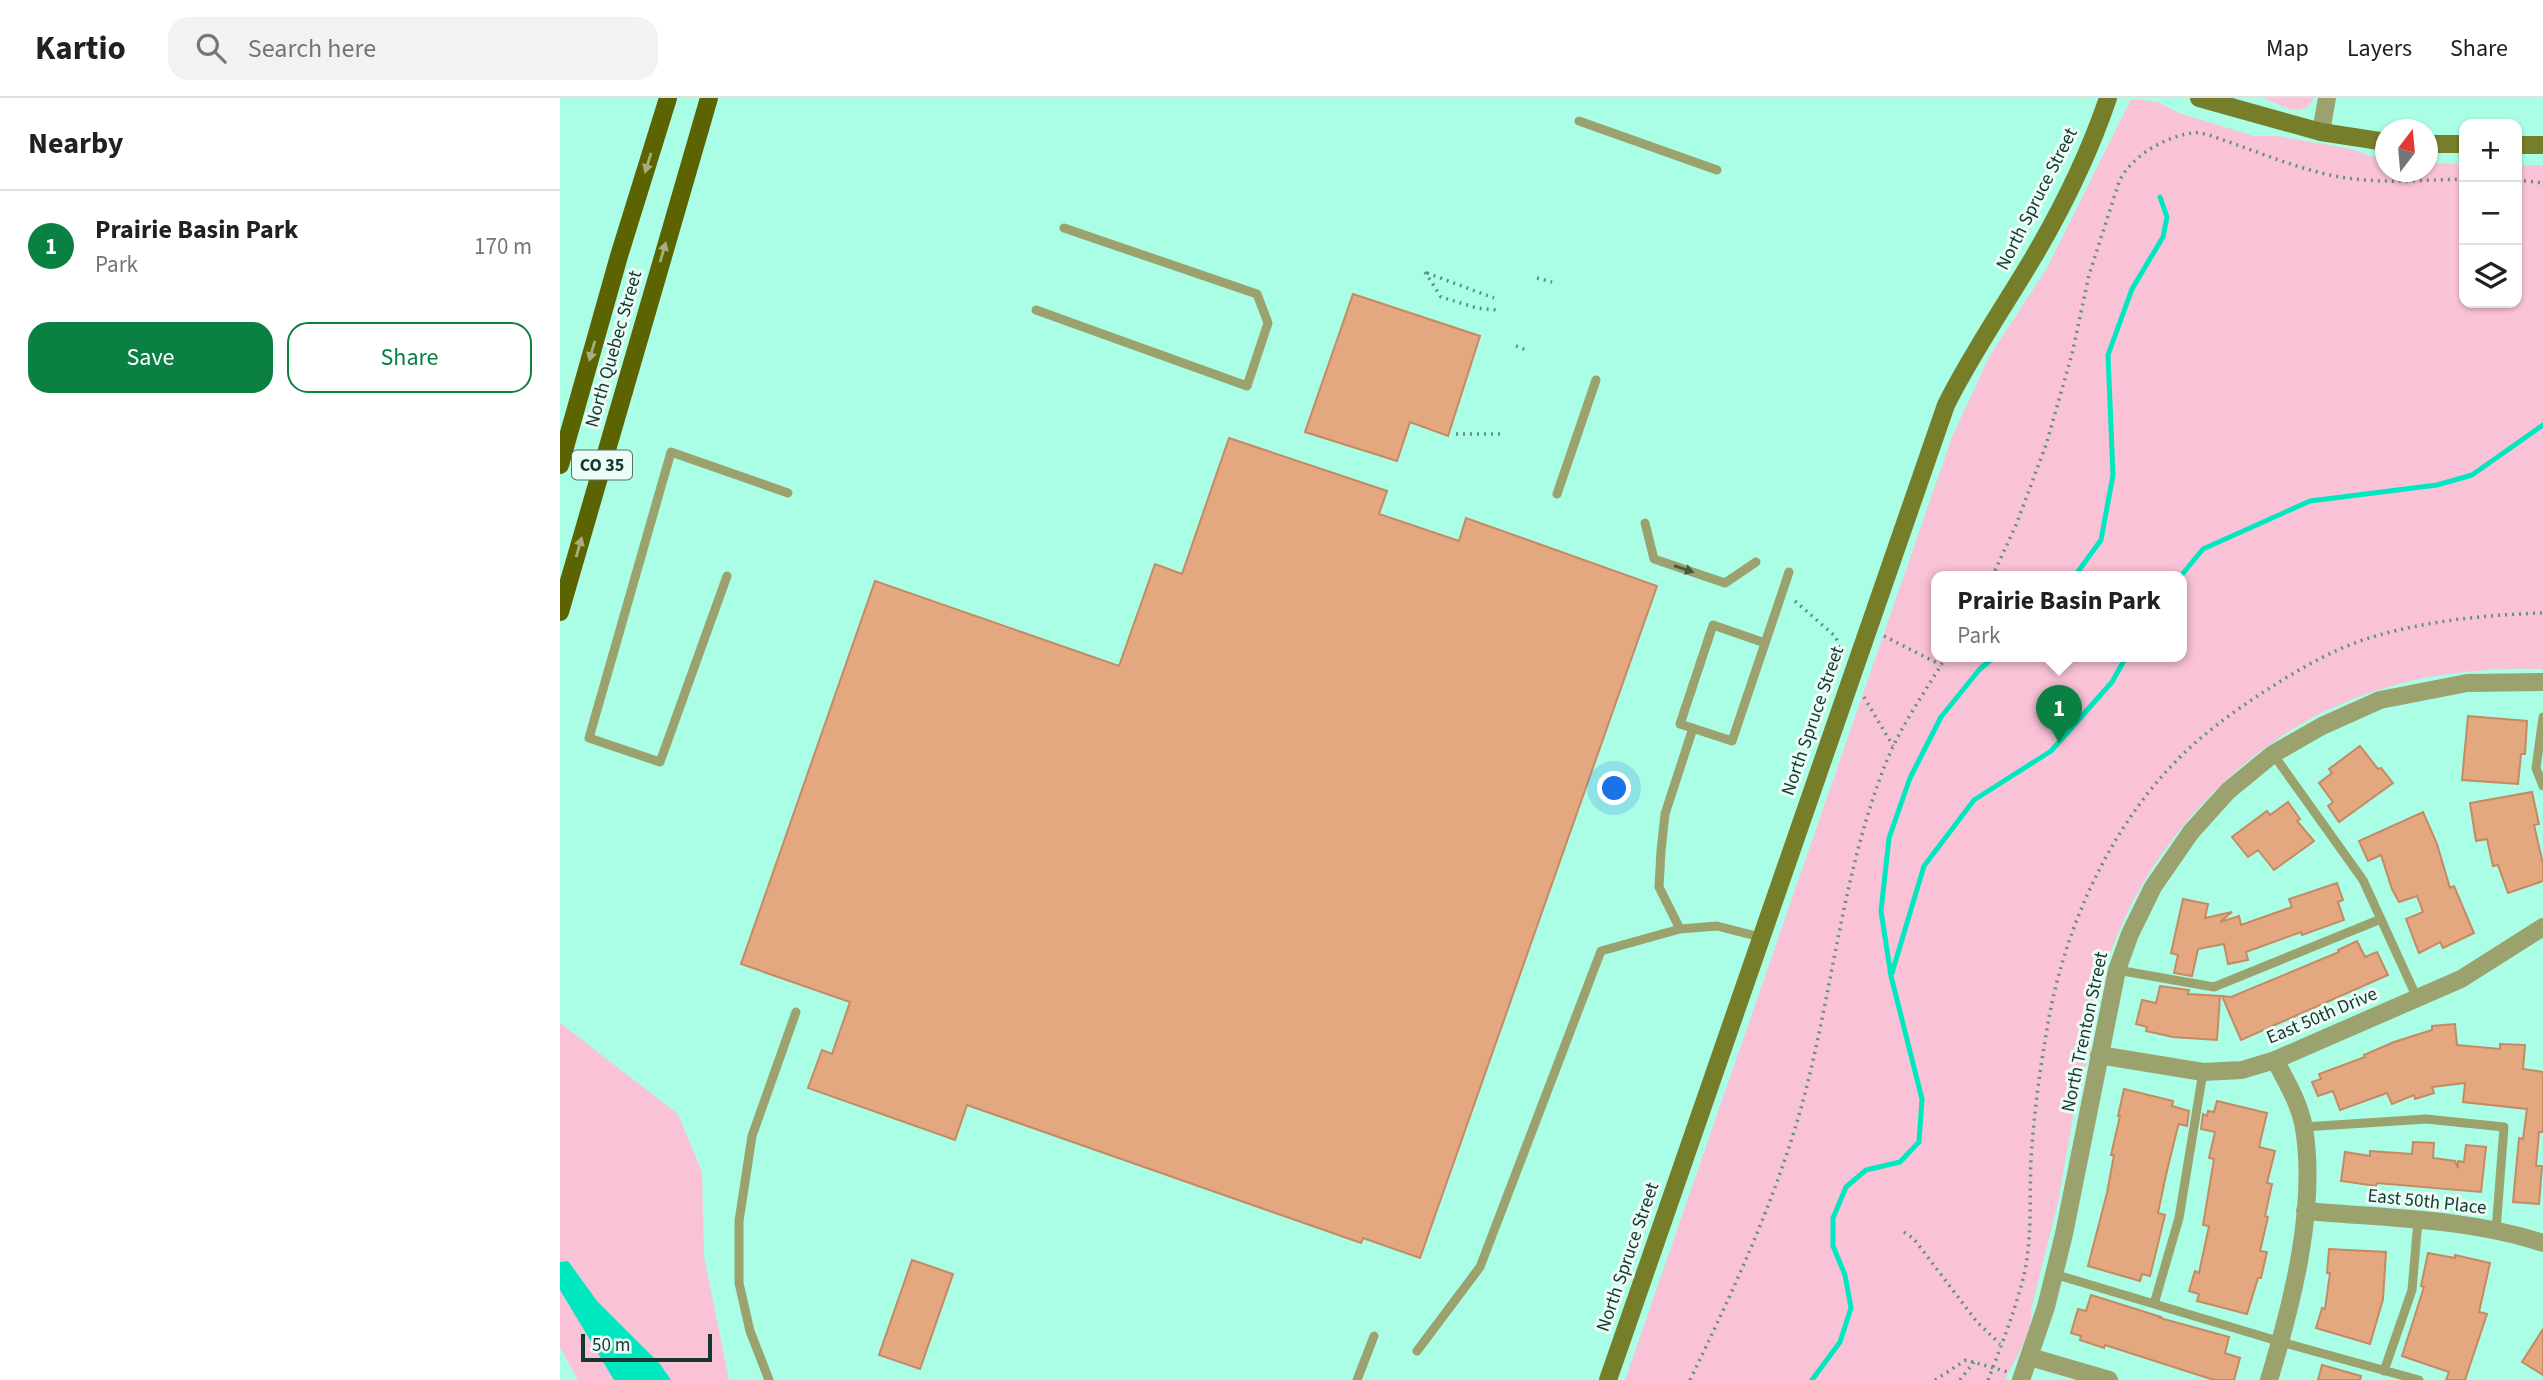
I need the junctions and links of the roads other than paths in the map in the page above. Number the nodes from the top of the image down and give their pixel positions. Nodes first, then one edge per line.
1 (668, 98) edge
2 (709, 98) edge
3 (2108, 98) edge
4 (2199, 98) edge
5 (2327, 98) edge
6 (1579, 121) dead end
7 (2321, 132) junction
8 (2375, 140) edge
9 (2438, 144) edge
10 (2459, 144) edge
11 (2522, 145) edge
12 (2543, 145) edge
13 (1717, 170) dead end
14 (1064, 228) dead end
15 (1036, 310) dead end
16 (1596, 380) dead end
17 (560, 465) edge
18 (788, 493) dead end
19 (1557, 494) dead end
20 (1645, 523) dead end
21 (1756, 562) dead end
22 (1789, 572) dead end
23 (727, 576) dead end
24 (560, 612) edge
25 (1765, 643) junction
26 (2543, 682) edge
27 (2543, 717) edge
28 (1693, 728) junction
29 (2273, 754) junction
30 (2543, 786) edge
31 (2381, 919) junction
32 (2543, 927) edge
33 (1680, 929) junction
34 (1760, 937) junction
35 (2117, 970) junction
36 (2417, 998) junction
37 (796, 1012) dead end
38 (2099, 1055) junction
39 (2275, 1060) junction
40 (2203, 1072) junction
41 (2304, 1127) junction
42 (2305, 1211) junction
43 (2418, 1220) junction
44 (2496, 1230) junction
45 (2543, 1243) edge
46 (2054, 1274) junction
47 (2154, 1304) junction
48 (1374, 1336) dead end
49 (2281, 1342) junction
50 (1417, 1351) dead end
51 (2030, 1357) junction
52 (2384, 1371) junction
53 (769, 1380) edge
54 (1357, 1380) edge
55 (1608, 1380) edge
56 (2021, 1380) edge
57 (2109, 1380) edge
58 (2269, 1380) edge
59 (2419, 1380) edge

1 -> 17 main road, North Quebec Street / CO 35
24 -> 2 main road, North Quebec Street / CO 35
3 - 34 street, North Spruce Street
4 - 7 street
5 - 7 street
6 - 13 lane
7 - 8 street
9 - 10 street
11 - 12 street
14 - 15 lane
16 - 19 lane
18 - 23 lane
20 -> 21 lane
22 - 25 lane
25 - 28 lane
25 - 28 lane
26 - 29 street, North Trenton Street
27 - 30 lane
28 - 33 lane
29 - 31 lane
29 - 35 street, North Trenton Street
31 - 35 lane
31 - 36 lane
32 - 36 street, East 50th Drive
33 - 34 lane
33 - 50 lane
34 - 55 street, North Spruce Street
35 - 38 street, North Trenton Street
36 - 39 street, East 50th Drive
37 - 53 lane
38 - 40 street, East 50th Drive
38 - 46 street, North Trenton Street
39 - 40 street, East 50th Drive
39 - 41 street
40 - 47 lane
41 - 42 street
41 - 44 lane
42 - 43 street, East 50th Place
42 - 49 street
43 - 44 street, East 50th Place
43 - 52 lane
44 - 45 street, East 50th Place
46 - 47 lane
46 - 51 street, North Trenton Street
47 - 49 lane
48 - 54 lane
49 - 52 lane
49 - 58 street
51 - 56 street, North Trenton Street
51 - 57 street
52 - 59 lane

